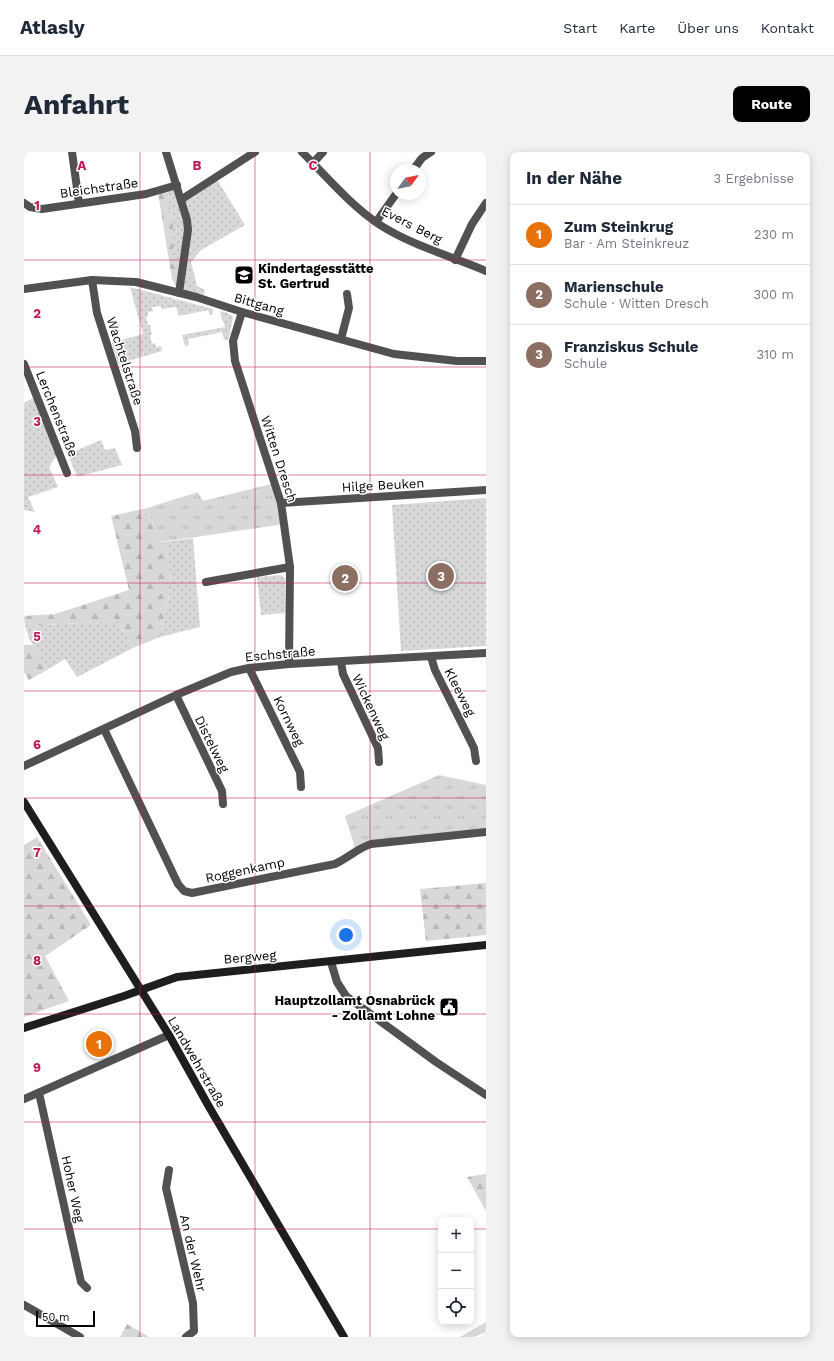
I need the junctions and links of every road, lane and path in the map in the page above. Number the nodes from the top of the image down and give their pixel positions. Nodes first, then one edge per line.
1 (72, 152) edge
2 (166, 152) edge
3 (255, 152) edge
4 (302, 152) edge
5 (323, 152) edge
6 (431, 152) edge
7 (313, 163) junction
8 (418, 164) edge
9 (177, 185) junction
10 (182, 199) junction
11 (392, 200) edge
12 (24, 203) edge
13 (79, 203) junction
14 (486, 203) edge
15 (376, 222) junction
16 (455, 260) junction
17 (486, 271) edge
18 (92, 280) junction
19 (24, 289) edge
20 (178, 292) junction
21 (347, 294) dead end
22 (242, 312) junction
23 (341, 339) junction
24 (486, 361) edge
25 (24, 364) edge
26 (138, 448) dead end
27 (67, 473) dead end
28 (486, 490) edge
29 (282, 503) junction
30 (290, 568) junction
31 (206, 582) dead end
32 (486, 654) edge
33 (431, 657) junction
34 (341, 662) junction
35 (289, 664) junction
36 (250, 668) junction
37 (176, 695) junction
38 (104, 729) junction
39 (476, 761) dead end
40 (379, 762) dead end
41 (24, 766) edge
42 (300, 787) dead end
43 (24, 802) edge
44 (223, 804) dead end
45 (486, 832) edge
46 (486, 945) edge
47 (331, 962) junction
48 (141, 990) junction
49 (24, 1028) edge
50 (169, 1036) junction
51 (39, 1092) junction
52 (486, 1095) edge
53 (24, 1099) edge
54 (169, 1170) dead end
55 (87, 1288) dead end
56 (24, 1305) edge
57 (80, 1337) edge
58 (186, 1337) edge
59 (344, 1337) edge

1 - 13 street
2 - 9 street
3 - 10 street
4 - 7 street, Evers Berg
5 - 7 street
6 - 8 street
7 - 15 street, Evers Berg
9 - 10 street
9 - 13 street, Bleichstraße
10 - 20 street
11 - 15 street
12 - 13 street, Bleichstraße
14 - 16 street
15 - 16 street, Evers Berg
16 - 17 street, Evers Berg
18 - 19 street, Bittgang
18 - 20 street, Bittgang
18 - 26 street, Wachtelstraße
20 - 22 street, Bittgang
21 - 23 street
22 - 23 street, Bittgang
22 - 29 street, Witten Dresch
23 - 24 street, Bittgang
25 - 27 street, Lerchenstraße
28 - 29 street, Hilge Beuken
29 - 30 street, Witten Dresch
30 - 31 street
30 - 35 street, Witten Dresch
32 - 33 street, Eschstraße
33 - 34 street, Eschstraße
33 - 39 street, Kleeweg
34 - 35 street, Eschstraße
34 - 40 street, Wickenweg
35 - 36 street, Eschstraße
36 - 37 street, Eschstraße
36 - 42 street, Kornweg
37 - 38 street, Eschstraße
37 - 44 street, Distelweg
38 - 41 street, Eschstraße
38 - 45 street, Roggenkamp
43 - 48 street, Landwehrstraße
46 - 47 street, Bergweg
47 - 48 street, Bergweg
47 - 52 street
48 - 49 street, Bergweg
48 - 50 street, Landwehrstraße
50 - 51 street
50 - 59 street, Landwehrstraße
51 - 53 street
51 - 55 street, Hoher Weg
54 - 58 street, An der Wehr
56 - 57 street

